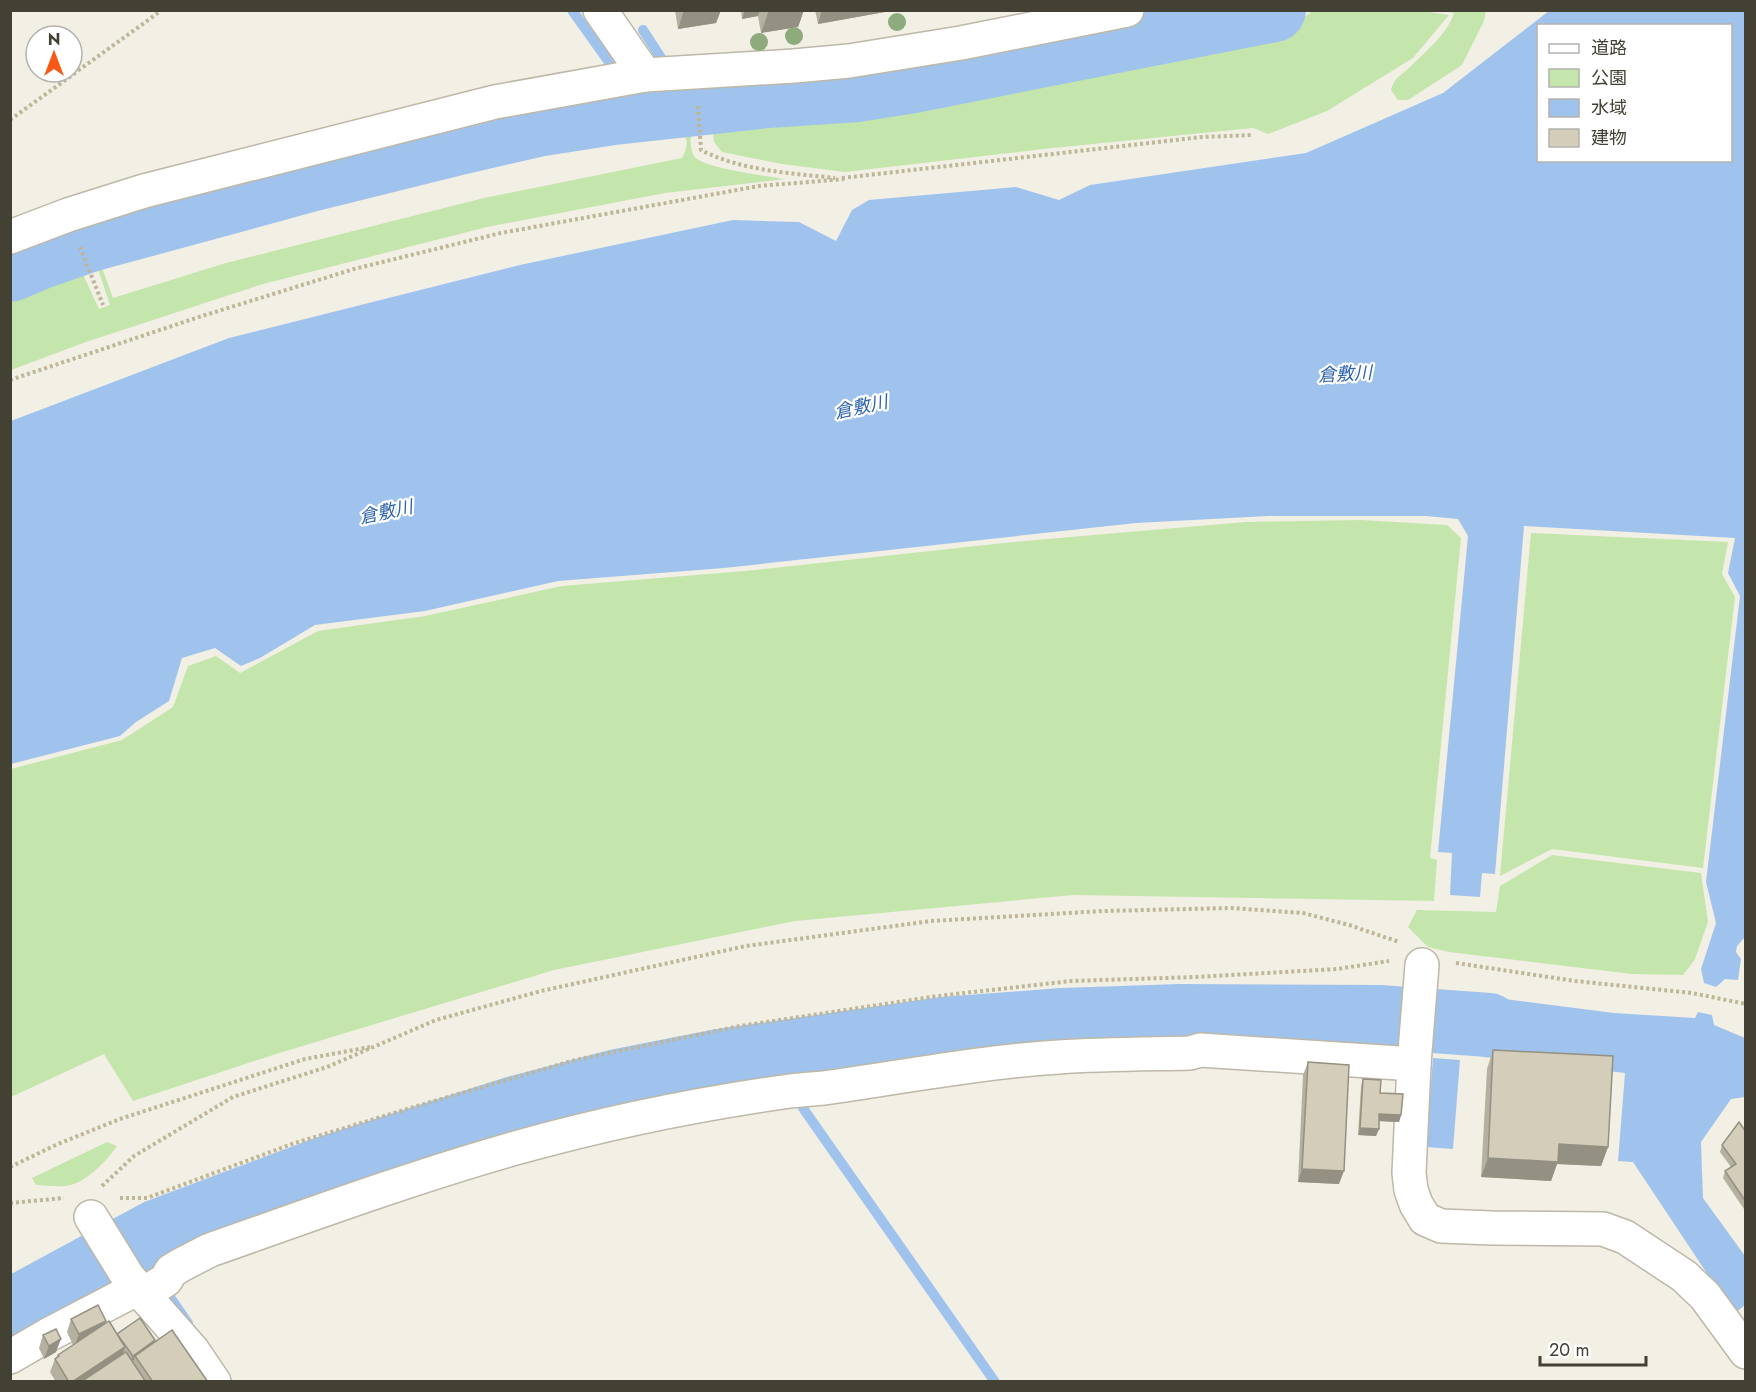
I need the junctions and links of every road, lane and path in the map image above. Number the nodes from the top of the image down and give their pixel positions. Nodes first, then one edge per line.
1 (162, 10) edge
2 (600, 10) edge
3 (1127, 10) edge
4 (645, 75) junction
5 (10, 120) edge
6 (699, 120) dead end
7 (1253, 135) dead end
8 (844, 179) junction
9 (10, 237) edge
10 (88, 267) dead end
11 (104, 305) dead end
12 (10, 380) edge
13 (1421, 976) junction
14 (1746, 1004) edge
15 (379, 1045) junction
16 (1415, 1055) junction
17 (10, 1167) edge
18 (10, 1203) edge
19 (93, 1216) junction
20 (146, 1285) junction
21 (1741, 1333) edge
22 (10, 1357) edge
23 (214, 1382) edge

1 - 5 path
2 - 4 street
3 - 4 street
4 - 9 street
6 - 8 path
7 - 8 path
8 - 12 path
10 - 11 path
13 - 14 path
13 - 15 path
13 - 16 street
13 - 19 path
15 - 17 path
15 - 19 path
16 - 20 street
16 - 21 street
18 - 19 path
19 - 20 street
20 - 22 street
20 - 23 street

